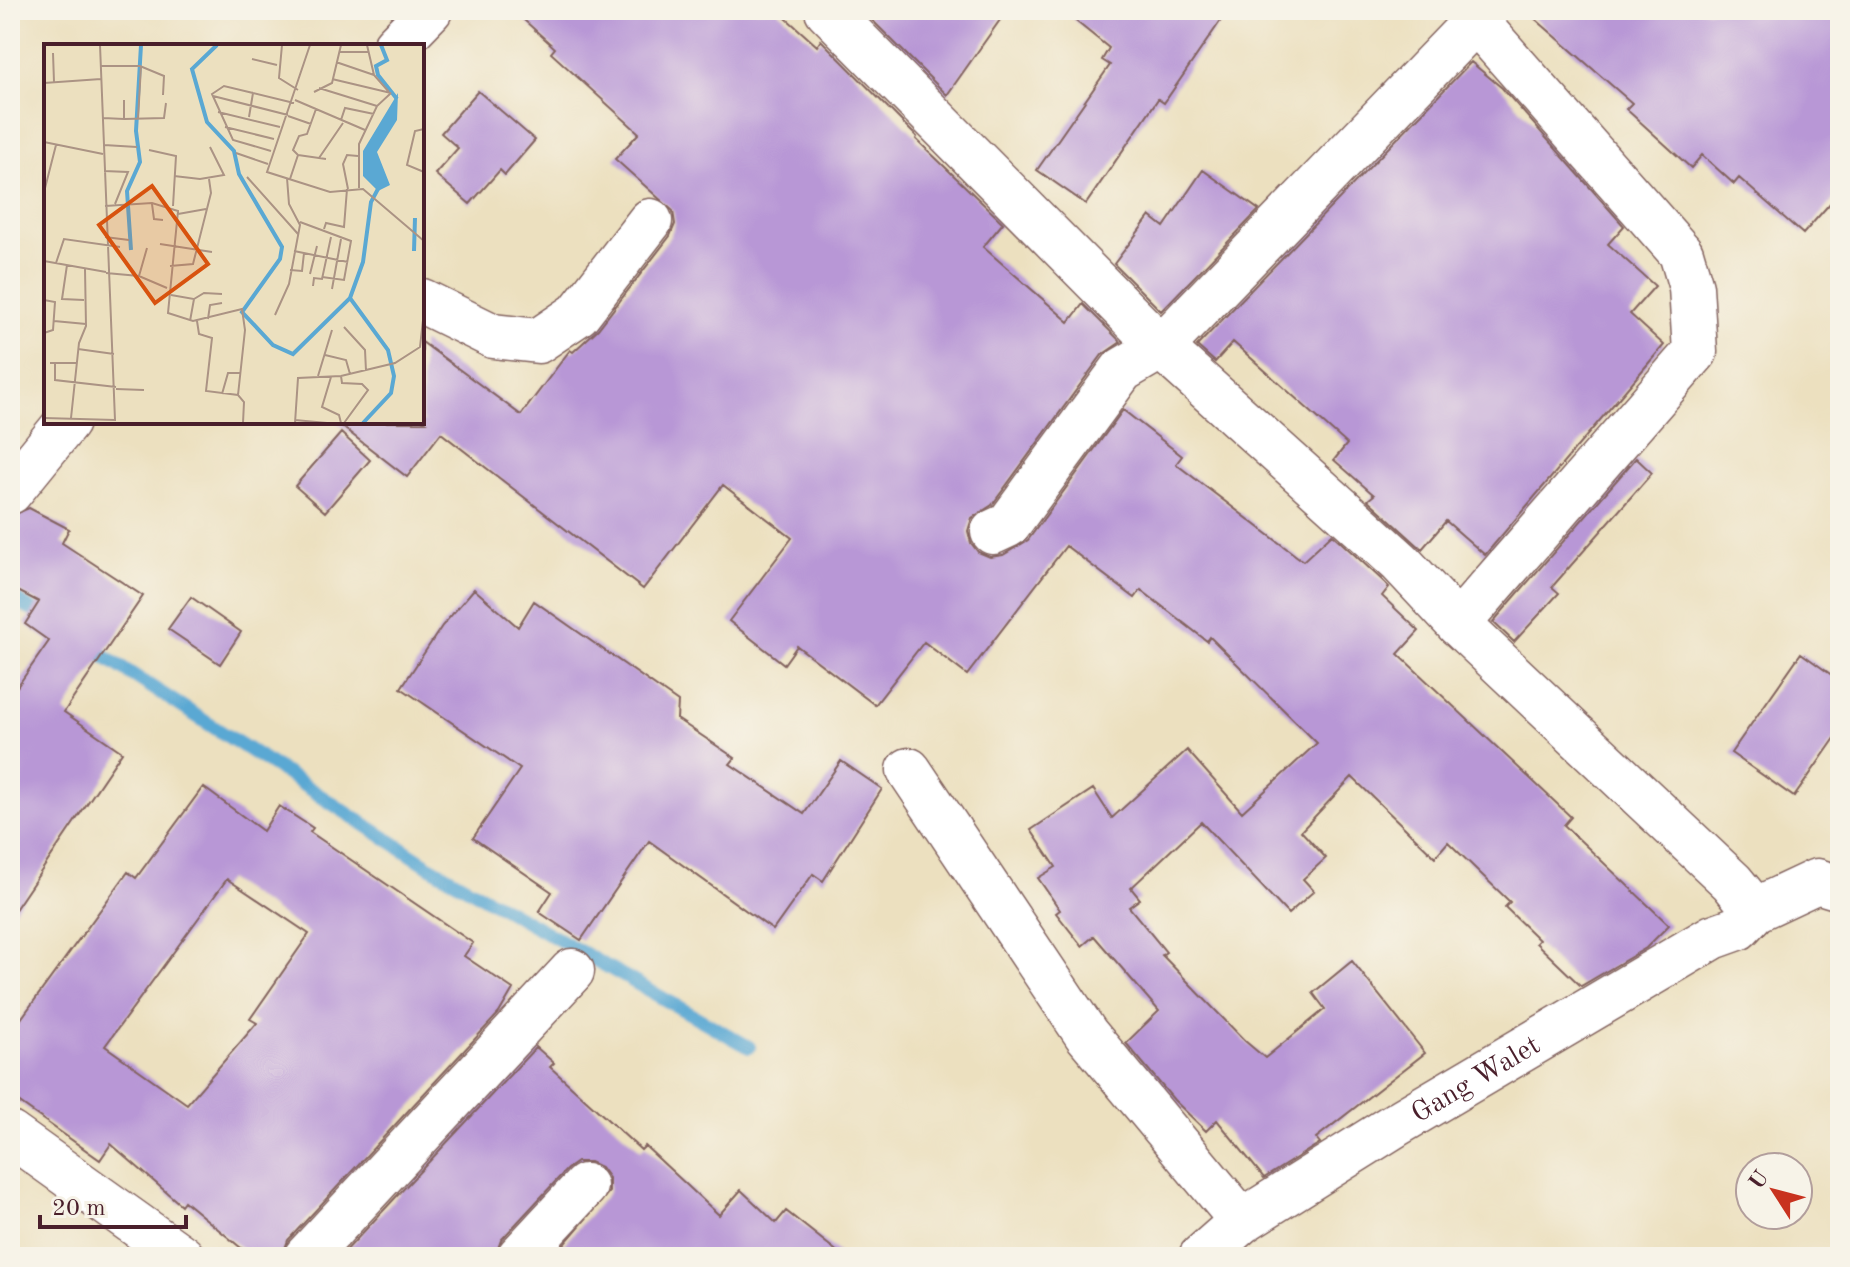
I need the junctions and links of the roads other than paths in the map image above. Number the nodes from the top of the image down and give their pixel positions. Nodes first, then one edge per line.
1 (430, 10) edge
2 (827, 10) edge
3 (1475, 14) edge
4 (397, 44) edge
5 (650, 221) dead end
6 (424, 302) edge
7 (1161, 347) junction
8 (65, 424) edge
9 (10, 492) edge
10 (993, 532) dead end
11 (1458, 624) junction
12 (909, 770) dead end
13 (1840, 888) edge
14 (1755, 910) junction
15 (572, 971) dead end
16 (10, 1134) edge
17 (585, 1186) dead end
18 (1242, 1221) junction
19 (182, 1257) edge
20 (306, 1257) edge
21 (519, 1257) edge
22 (1201, 1257) edge

1 - 4 street
2 - 7 street
3 - 7 street
3 - 11 street
5 - 6 street
7 - 10 street
7 - 11 street
8 - 9 street
11 - 14 street
12 - 18 street
13 - 14 street, Gang Walet
14 - 18 street, Gang Walet
15 - 20 street
16 - 19 street
17 - 21 street
18 - 22 street, Gang Walet

